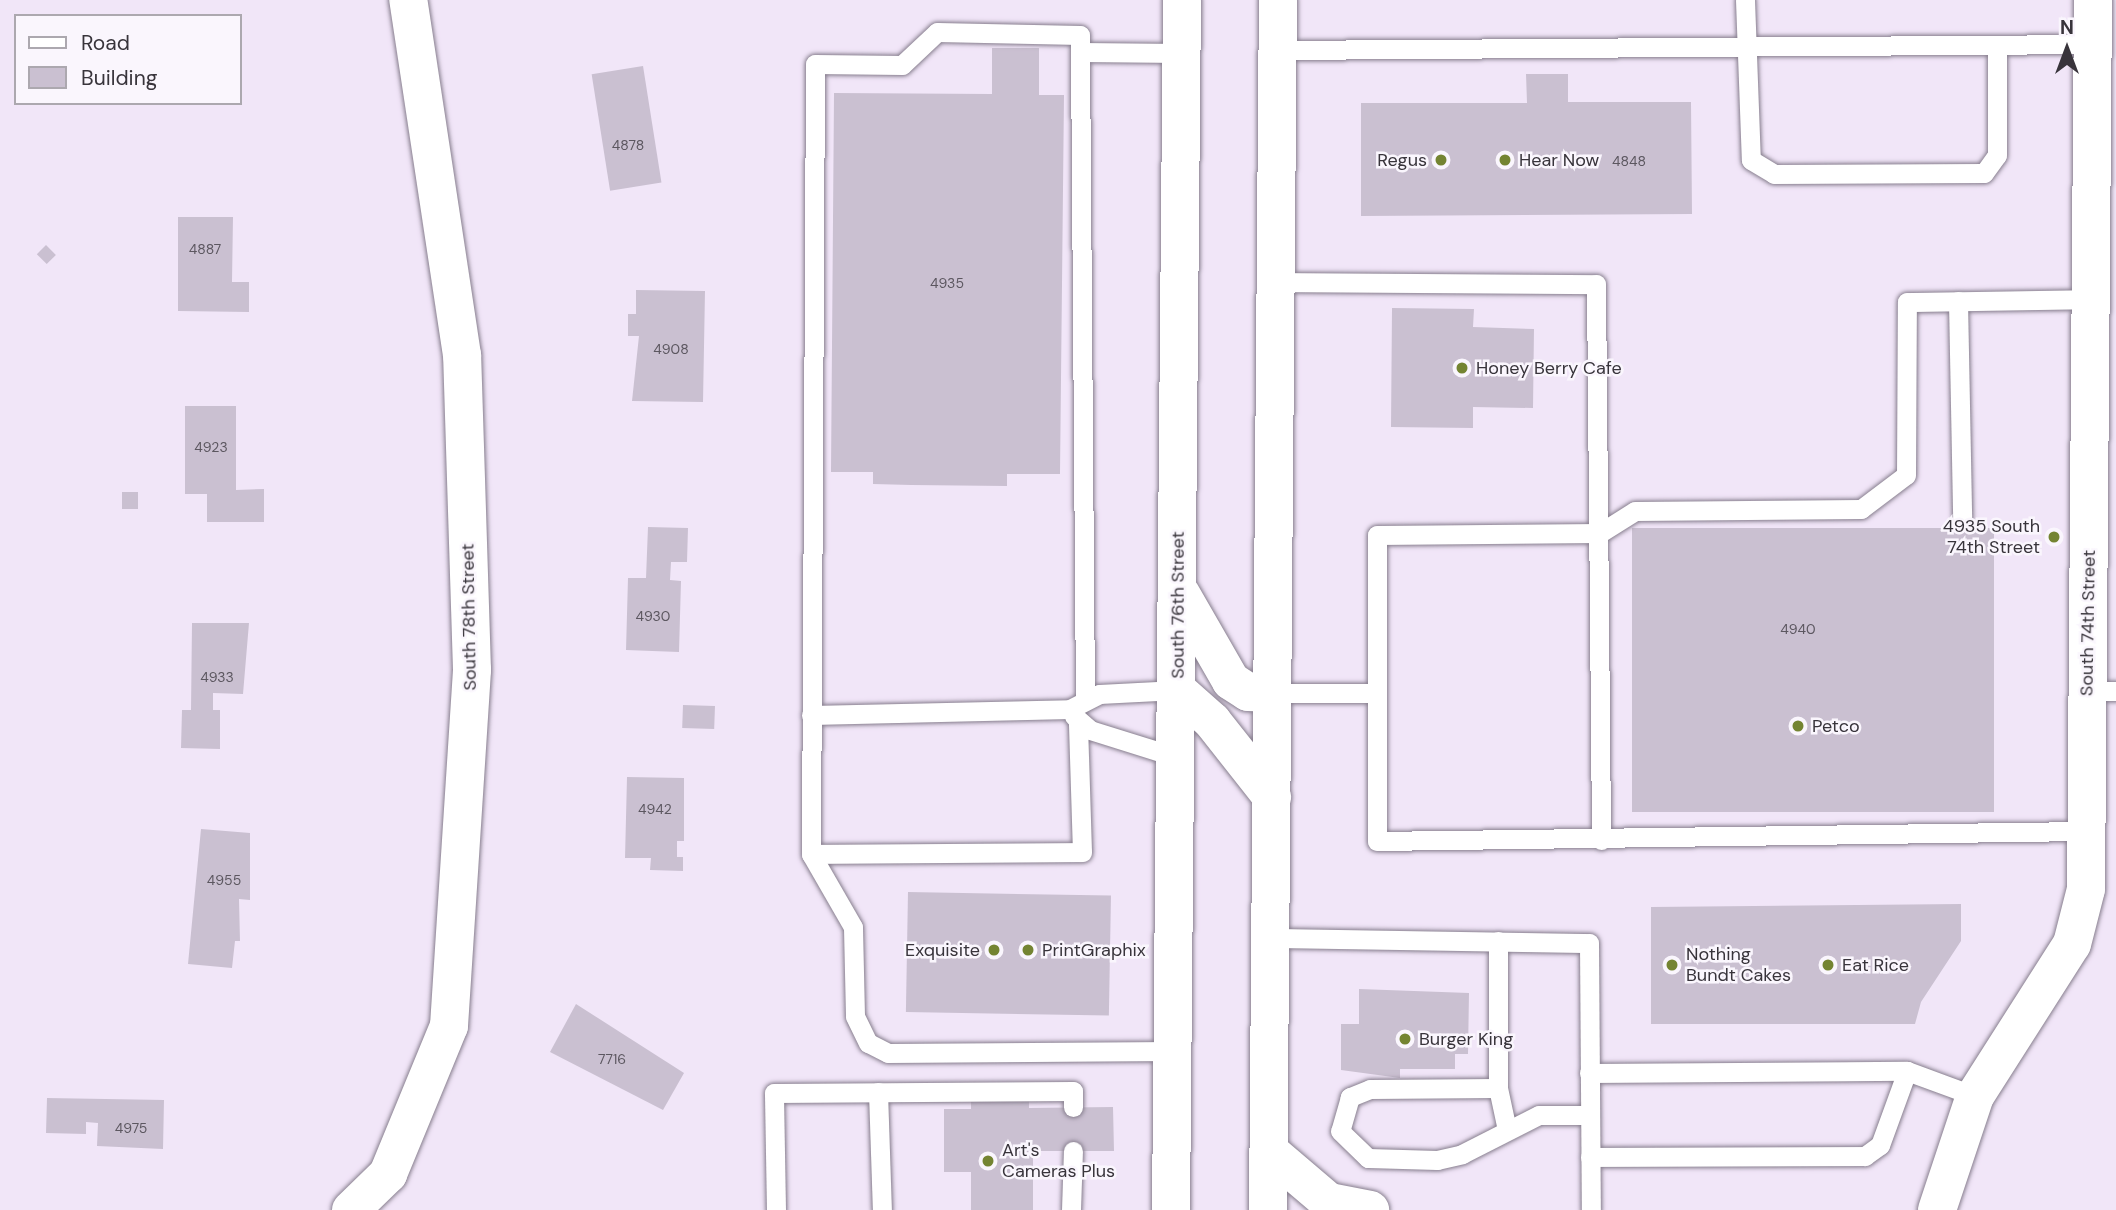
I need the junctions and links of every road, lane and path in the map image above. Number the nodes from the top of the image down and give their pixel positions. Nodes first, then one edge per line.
1 (408, 0) edge
2 (1182, 0) edge
3 (1278, 0) edge
4 (1745, 0) edge
5 (2098, 23) edge
6 (1997, 45) junction
7 (1743, 47) junction
8 (1278, 50) junction
9 (1080, 52) junction
10 (1181, 53) junction
11 (2104, 238) edge
12 (1276, 282) junction
13 (2091, 299) junction
14 (1958, 301) junction
15 (1962, 518) dead end
16 (1600, 533) junction
17 (1178, 588) junction
18 (1177, 690) junction
19 (2102, 691) edge
20 (1271, 693) junction
21 (1377, 693) junction
22 (1078, 710) junction
23 (811, 715) junction
24 (1176, 757) junction
25 (1272, 797) junction
26 (2087, 831) junction
27 (1601, 840) junction
28 (811, 854) junction
29 (1271, 938) junction
30 (1498, 942) junction
31 (1173, 1051) junction
32 (1907, 1071) junction
33 (1589, 1073) junction
34 (1498, 1088) junction
35 (878, 1092) junction
36 (1975, 1096) junction
37 (1073, 1107) dead end
38 (1590, 1115) junction
39 (1507, 1130) junction
40 (1073, 1151) dead end
41 (1269, 1151) junction
42 (1590, 1157) junction
43 (351, 1210) edge
44 (776, 1210) edge
45 (882, 1210) edge
46 (1071, 1210) edge
47 (1171, 1210) edge
48 (1268, 1210) edge
49 (1370, 1210) edge
50 (1591, 1210) edge
51 (1937, 1210) edge

1 - 43 main road, South 78th Street
2 - 10 main road, South 76th Street
3 - 8 main road
4 - 7 lane
5 - 6 lane
5 - 11 main road, South 74th Street
6 - 7 lane
6 - 7 lane
7 - 8 lane
8 - 12 main road
9 - 10 lane
9 - 22 lane
9 - 23 lane
10 - 17 main road, South 76th Street
11 - 13 main road, South 74th Street
12 - 16 lane
12 - 20 main road
13 - 14 lane
13 - 19 main road, South 74th Street
14 - 15 lane
14 - 16 lane
16 - 21 lane
16 - 27 lane
17 - 18 main road, South 76th Street
17 - 20 main road
18 - 22 lane
18 - 24 main road, South 76th Street
18 - 25 main road
19 - 26 main road, South 74th Street
20 - 21 lane
20 - 25 main road
21 - 27 lane
22 - 23 lane
22 - 24 lane
22 - 28 lane
23 - 28 lane
24 - 31 main road, South 76th Street
25 - 29 main road
26 - 27 lane
26 - 36 main road, South 74th Street
28 - 31 lane
29 - 30 lane
29 - 41 main road
30 - 33 lane
30 - 34 lane
31 - 47 main road, South 76th Street
32 - 33 lane
32 - 36 lane
32 - 42 lane
33 - 38 lane
34 - 39 lane
34 - 39 lane
35 - 37 lane
35 - 44 lane
35 - 45 lane
36 - 51 main road, South 74th Street
38 - 39 lane
38 - 42 lane
40 - 46 lane
41 - 48 main road
41 - 49 main road
42 - 50 lane

